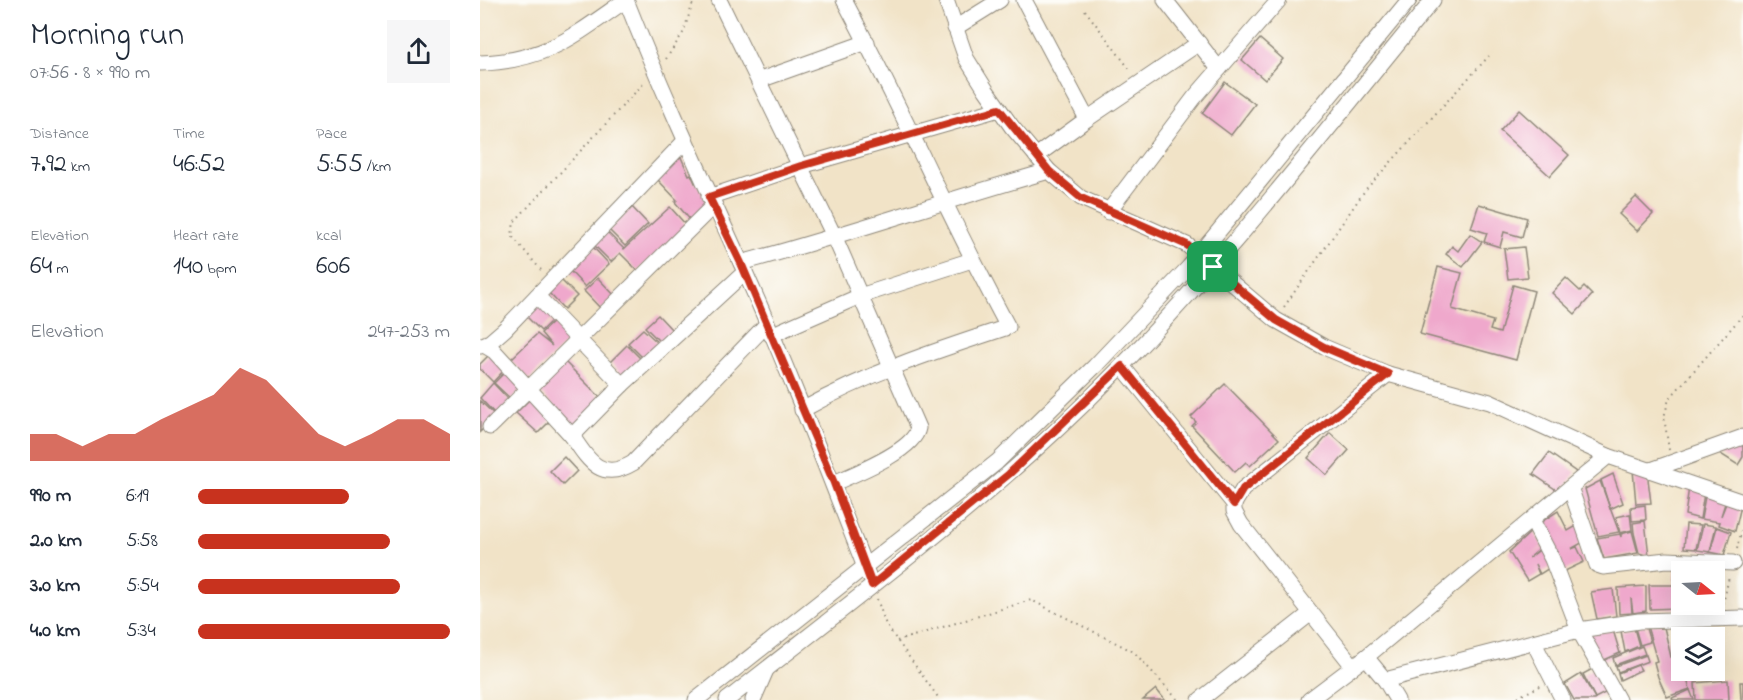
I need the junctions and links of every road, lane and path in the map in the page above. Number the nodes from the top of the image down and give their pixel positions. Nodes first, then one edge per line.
1 (626, 0) edge
2 (694, 0) edge
3 (719, 0) edge
4 (844, 0) edge
5 (946, 0) edge
6 (1000, 0) edge
7 (1024, 0) edge
8 (1279, 0) edge
9 (1409, 0) edge
10 (1433, 0) edge
11 (1168, 1) edge
12 (1085, 10) dead end
13 (955, 28) junction
14 (867, 42) junction
15 (1199, 43) junction
16 (1489, 56) dead end
17 (480, 63) edge
18 (1219, 69) junction
19 (655, 72) junction
20 (760, 80) junction
21 (1140, 83) junction
22 (999, 109) junction
23 (1087, 119) junction
24 (913, 135) junction
25 (684, 142) junction
26 (1036, 156) junction
27 (801, 166) junction
28 (1049, 171) junction
29 (946, 200) junction
30 (711, 201) junction
31 (1108, 212) junction
32 (835, 238) junction
33 (1199, 255) junction
34 (972, 260) junction
35 (1213, 267) junction
36 (743, 268) junction
37 (550, 282) junction
38 (537, 296) junction
39 (860, 296) junction
40 (1743, 315) edge
41 (1276, 320) junction
42 (769, 329) junction
43 (579, 338) junction
44 (482, 345) edge
45 (891, 366) junction
46 (1122, 366) junction
47 (1388, 374) junction
48 (622, 386) junction
49 (527, 390) junction
50 (802, 410) junction
51 (490, 427) dead end
52 (572, 436) junction
53 (1743, 437) edge
54 (1608, 456) junction
55 (1671, 462) junction
56 (1651, 470) junction
57 (834, 483) junction
58 (1571, 490) junction
59 (1743, 502) edge
60 (1234, 504) junction
61 (1532, 520) junction
62 (1733, 563) dead end
63 (865, 566) junction
64 (872, 585) junction
65 (1311, 613) junction
66 (1743, 618) edge
67 (1579, 630) junction
68 (897, 641) junction
69 (1534, 643) junction
70 (1360, 661) junction
71 (766, 669) junction
72 (1385, 680) junction
73 (1552, 680) junction
74 (1316, 698) edge
75 (696, 700) edge
76 (727, 700) edge
77 (753, 700) edge
78 (940, 700) edge
79 (1178, 700) edge
80 (1200, 700) edge
81 (1397, 700) edge
82 (1512, 700) edge
83 (1563, 700) edge
84 (1618, 700) edge

1 - 17 street
1 - 19 street
2 - 19 path
3 - 20 street
4 - 14 street
5 - 13 street
6 - 13 street
7 - 23 street
8 - 18 street
9 - 33 street
10 - 35 street
11 - 15 street
12 - 21 path
13 - 22 street
14 - 20 street
14 - 24 street
15 - 18 street
15 - 21 street
16 - 41 path
18 - 31 street
19 - 25 street
19 - 37 path
20 - 27 street
21 - 23 street
22 - 24 street
22 - 26 street
23 - 26 street
24 - 27 street
24 - 29 street
25 - 30 street
25 - 37 street
26 - 28 street
27 - 30 street
27 - 32 street
28 - 29 street
28 - 31 street
29 - 32 street
29 - 34 street
30 - 36 street
30 - 43 street
31 - 33 street
32 - 36 street
32 - 39 street
33 - 35 street
33 - 63 street
34 - 39 street
34 - 45 street
35 - 41 street
35 - 46 street
36 - 42 street
36 - 48 street
37 - 38 street
38 - 43 street
38 - 44 street
39 - 42 street
39 - 45 street
40 - 55 path
41 - 47 street
42 - 50 street
42 - 52 street
43 - 48 street
43 - 49 street
44 - 49 street
45 - 50 street
45 - 57 street
46 - 60 street
46 - 64 street
47 - 54 street
47 - 60 street
48 - 52 street
49 - 51 street
49 - 52 street
50 - 57 street
53 - 55 street
54 - 56 street
54 - 58 street
55 - 56 street
56 - 59 street
57 - 63 street
58 - 61 street
58 - 62 street
60 - 65 street
61 - 67 street
61 - 70 street
63 - 64 street
63 - 75 street
64 - 68 path
64 - 71 street
65 - 70 street
65 - 80 street
66 - 67 street
67 - 69 street
67 - 84 street
68 - 78 path
68 - 79 path
69 - 72 street
69 - 73 street
70 - 72 street
70 - 74 street
71 - 76 street
71 - 77 street
72 - 81 street
73 - 82 path
73 - 83 street

